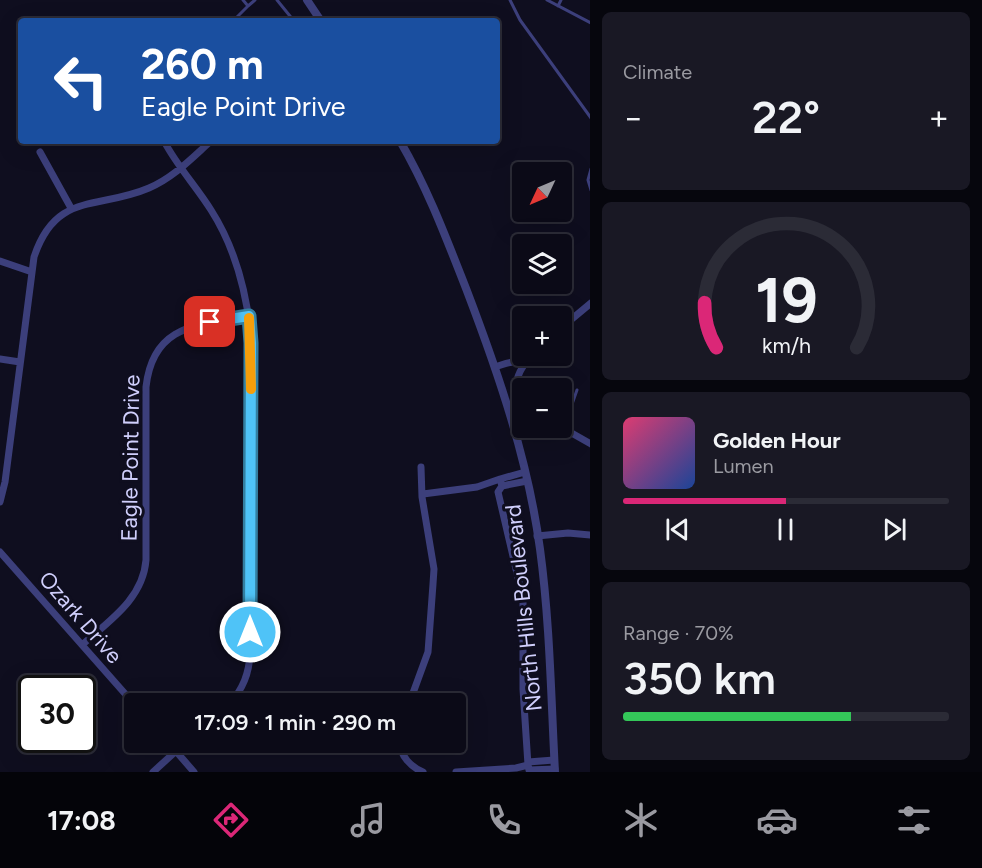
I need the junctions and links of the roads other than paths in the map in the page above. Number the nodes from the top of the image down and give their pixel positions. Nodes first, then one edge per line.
1 (243, 0) edge
2 (255, 0) edge
3 (277, 0) edge
4 (307, 0) edge
5 (510, 0) edge
6 (547, 0) edge
7 (561, 0) edge
8 (248, 6) junction
9 (558, 6) junction
10 (236, 18) edge
11 (292, 18) edge
12 (319, 18) edge
13 (590, 22) edge
14 (590, 117) edge
15 (166, 144) edge
16 (208, 144) edge
17 (402, 144) edge
18 (40, 152) dead end
19 (180, 168) junction
20 (71, 208) junction
21 (0, 261) edge
22 (32, 272) junction
23 (590, 304) edge
24 (249, 316) junction
25 (572, 319) edge
26 (0, 359) edge
27 (20, 362) junction
28 (512, 362) edge
29 (523, 366) edge
30 (495, 367) junction
31 (518, 378) edge
32 (577, 390) dead end
33 (572, 403) edge
34 (572, 434) edge
35 (590, 443) edge
36 (421, 467) dead end
37 (526, 477) junction
38 (501, 482) junction
39 (423, 494) junction
40 (0, 502) edge
41 (590, 535) edge
42 (537, 536) junction
43 (0, 552) edge
44 (82, 645) junction
45 (124, 693) edge
46 (238, 693) edge
47 (414, 693) edge
48 (175, 753) edge
49 (177, 753) edge
50 (403, 753) edge
51 (528, 766) junction
52 (555, 767) edge
53 (153, 772) edge
54 (194, 772) edge
55 (423, 772) edge
56 (456, 772) edge

1 - 8 lane
2 - 8 lane
3 - 11 lane
4 - 12 street
5 - 14 lane
6 - 9 lane
7 - 9 lane
8 - 10 lane
9 - 13 lane
15 - 19 street
16 - 19 street
17 - 30 street, North Hills Boulevard
18 - 20 street
19 - 20 street
19 - 24 street
20 - 22 street
21 - 22 street
22 - 27 street
23 - 25 street
24 - 44 street, Eagle Point Drive
24 - 46 street
26 - 27 street
27 - 40 street
28 - 30 street
29 - 31 street
30 - 37 street, North Hills Boulevard
32 - 33 lane
34 - 35 street
36 - 39 street
37 - 38 street
37 - 42 street, North Hills Boulevard
38 - 39 street
38 - 51 street
39 - 47 street
41 - 42 street
42 - 52 street, North Hills Boulevard
43 - 44 street, Ozark Drive
44 - 45 street, Ozark Drive
48 - 53 street
49 - 54 street
50 - 55 street
51 - 52 street
51 - 56 street

